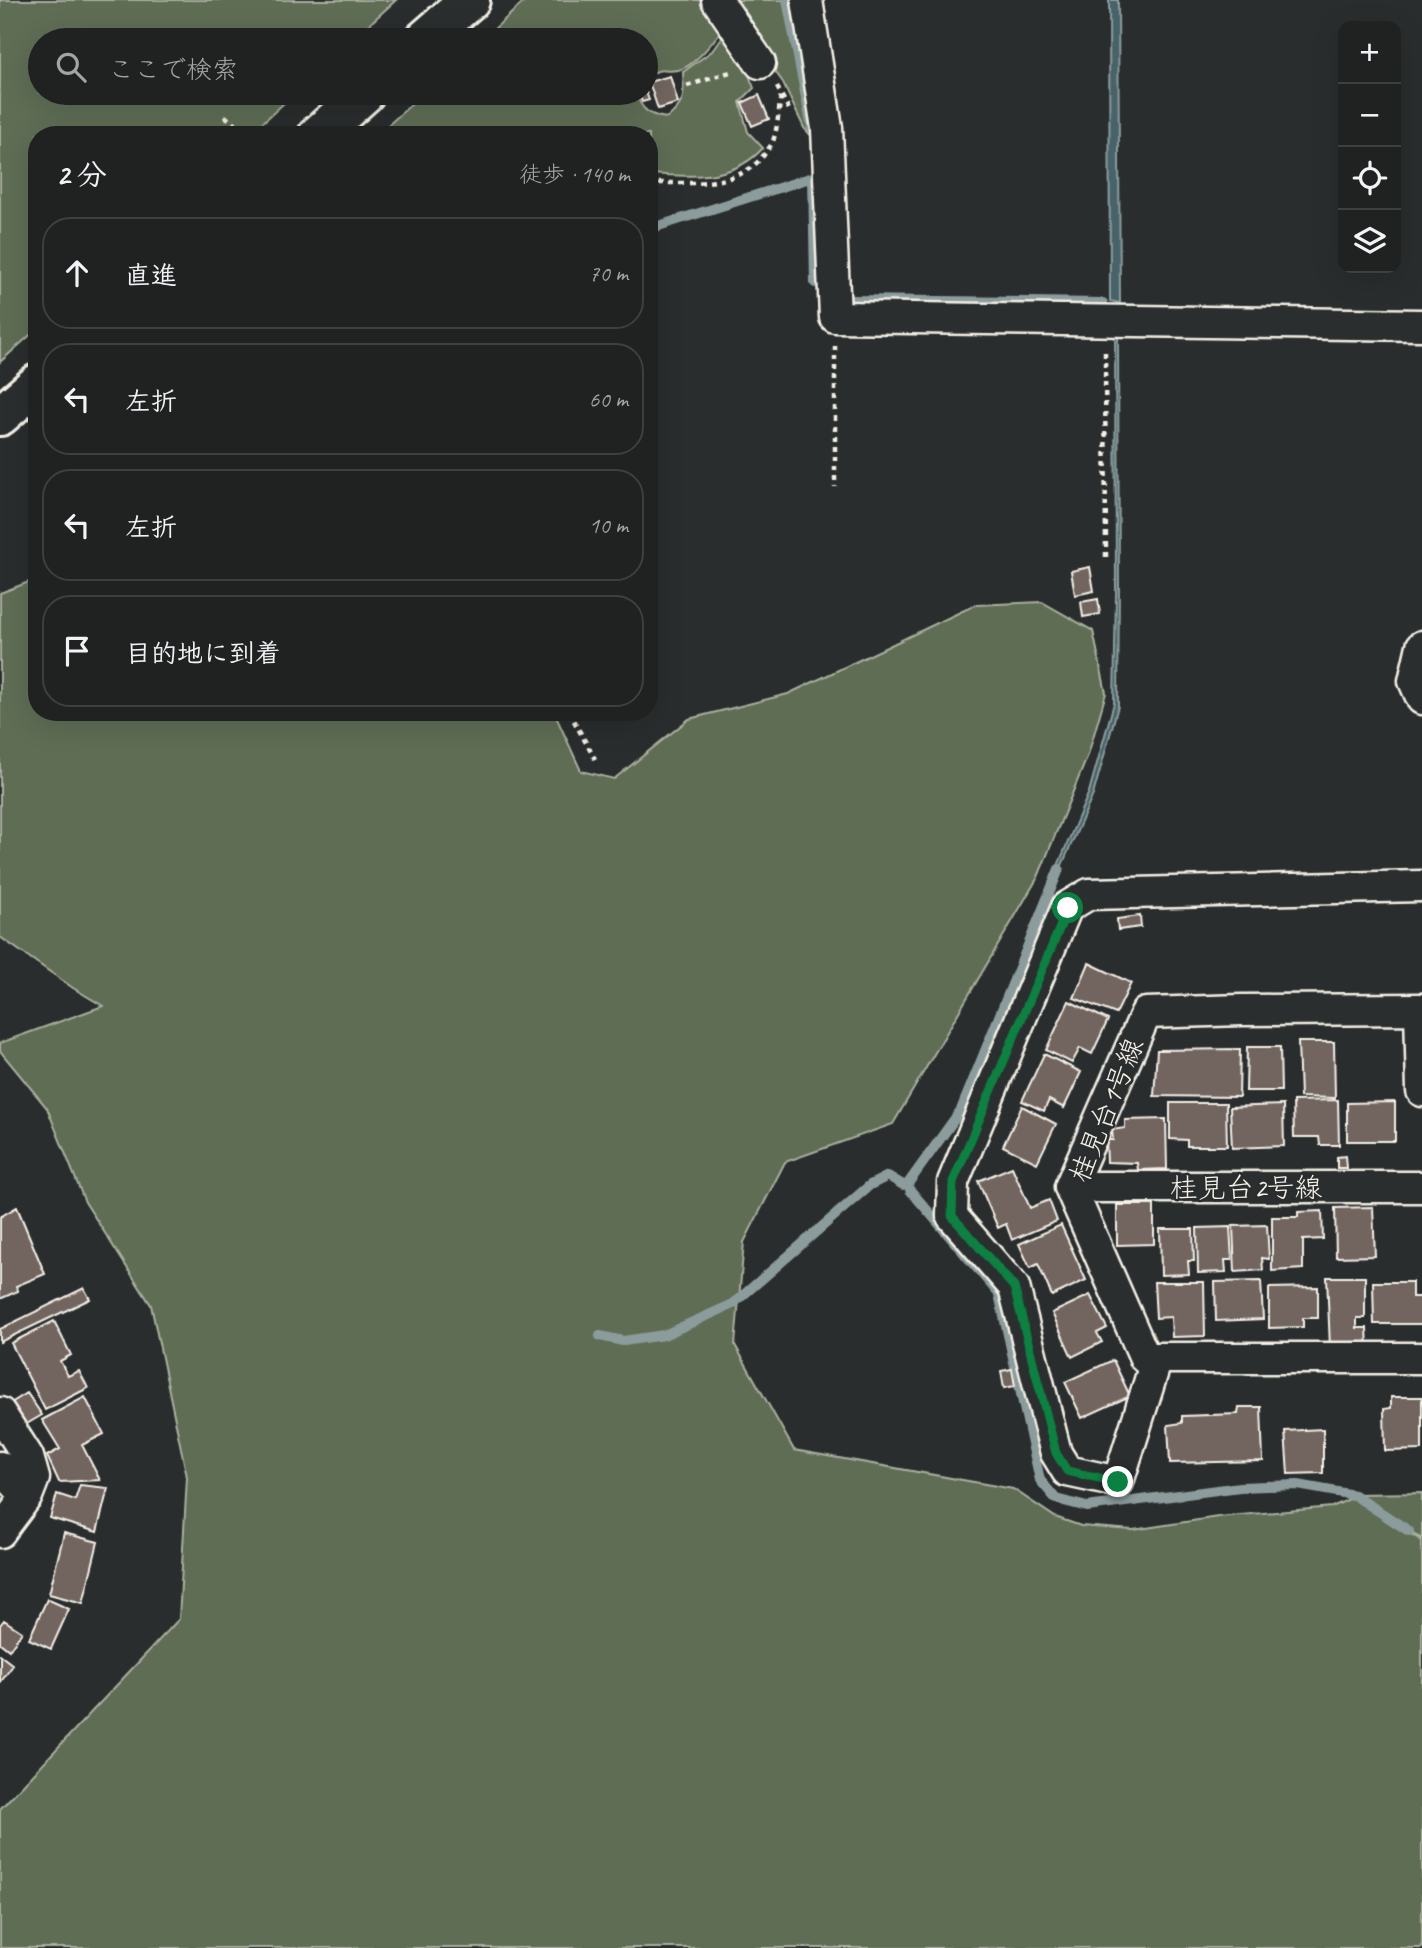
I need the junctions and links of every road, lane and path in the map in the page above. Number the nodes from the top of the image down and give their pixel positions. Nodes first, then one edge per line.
1 (470, 0) edge
2 (717, 0) edge
3 (807, 0) edge
4 (438, 28) edge
5 (760, 63) joint
6 (687, 86) dead end
7 (781, 94) dead end
8 (352, 105) edge
9 (225, 116) dead end
10 (237, 126) edge
11 (328, 126) edge
12 (658, 183) edge
13 (835, 317) junction
14 (1105, 320) junction
15 (1422, 325) edge
16 (28, 392) edge
17 (0, 416) edge
18 (835, 487) dead end
19 (1106, 558) dead end
20 (1422, 646) edge
21 (1422, 699) edge
22 (574, 721) edge
23 (595, 759) dead end
24 (1422, 886) edge
25 (1421, 1009) edge
26 (1422, 1091) edge
27 (1070, 1187) junction
28 (1422, 1187) edge
29 (1157, 1358) junction
30 (1422, 1358) edge
31 (0, 1413) edge
32 (0, 1468) edge
33 (27, 1496) junction
34 (0, 1532) edge

1 - 4 main road
2 - 5 street
3 - 13 street
5 - 6 path
7 - 12 path
8 - 11 main road
9 - 10 path
13 - 14 street
13 - 18 path
14 - 15 street
14 - 19 path
16 - 17 main road
20 - 21 street
22 - 23 path
24 - 29 street
25 - 26 street
25 - 27 street, 桂見台1号線
27 - 28 street, 桂見台2号線
27 - 29 street, 桂見台1号線
29 - 30 street
31 - 33 street
32 - 33 street
33 - 34 street

